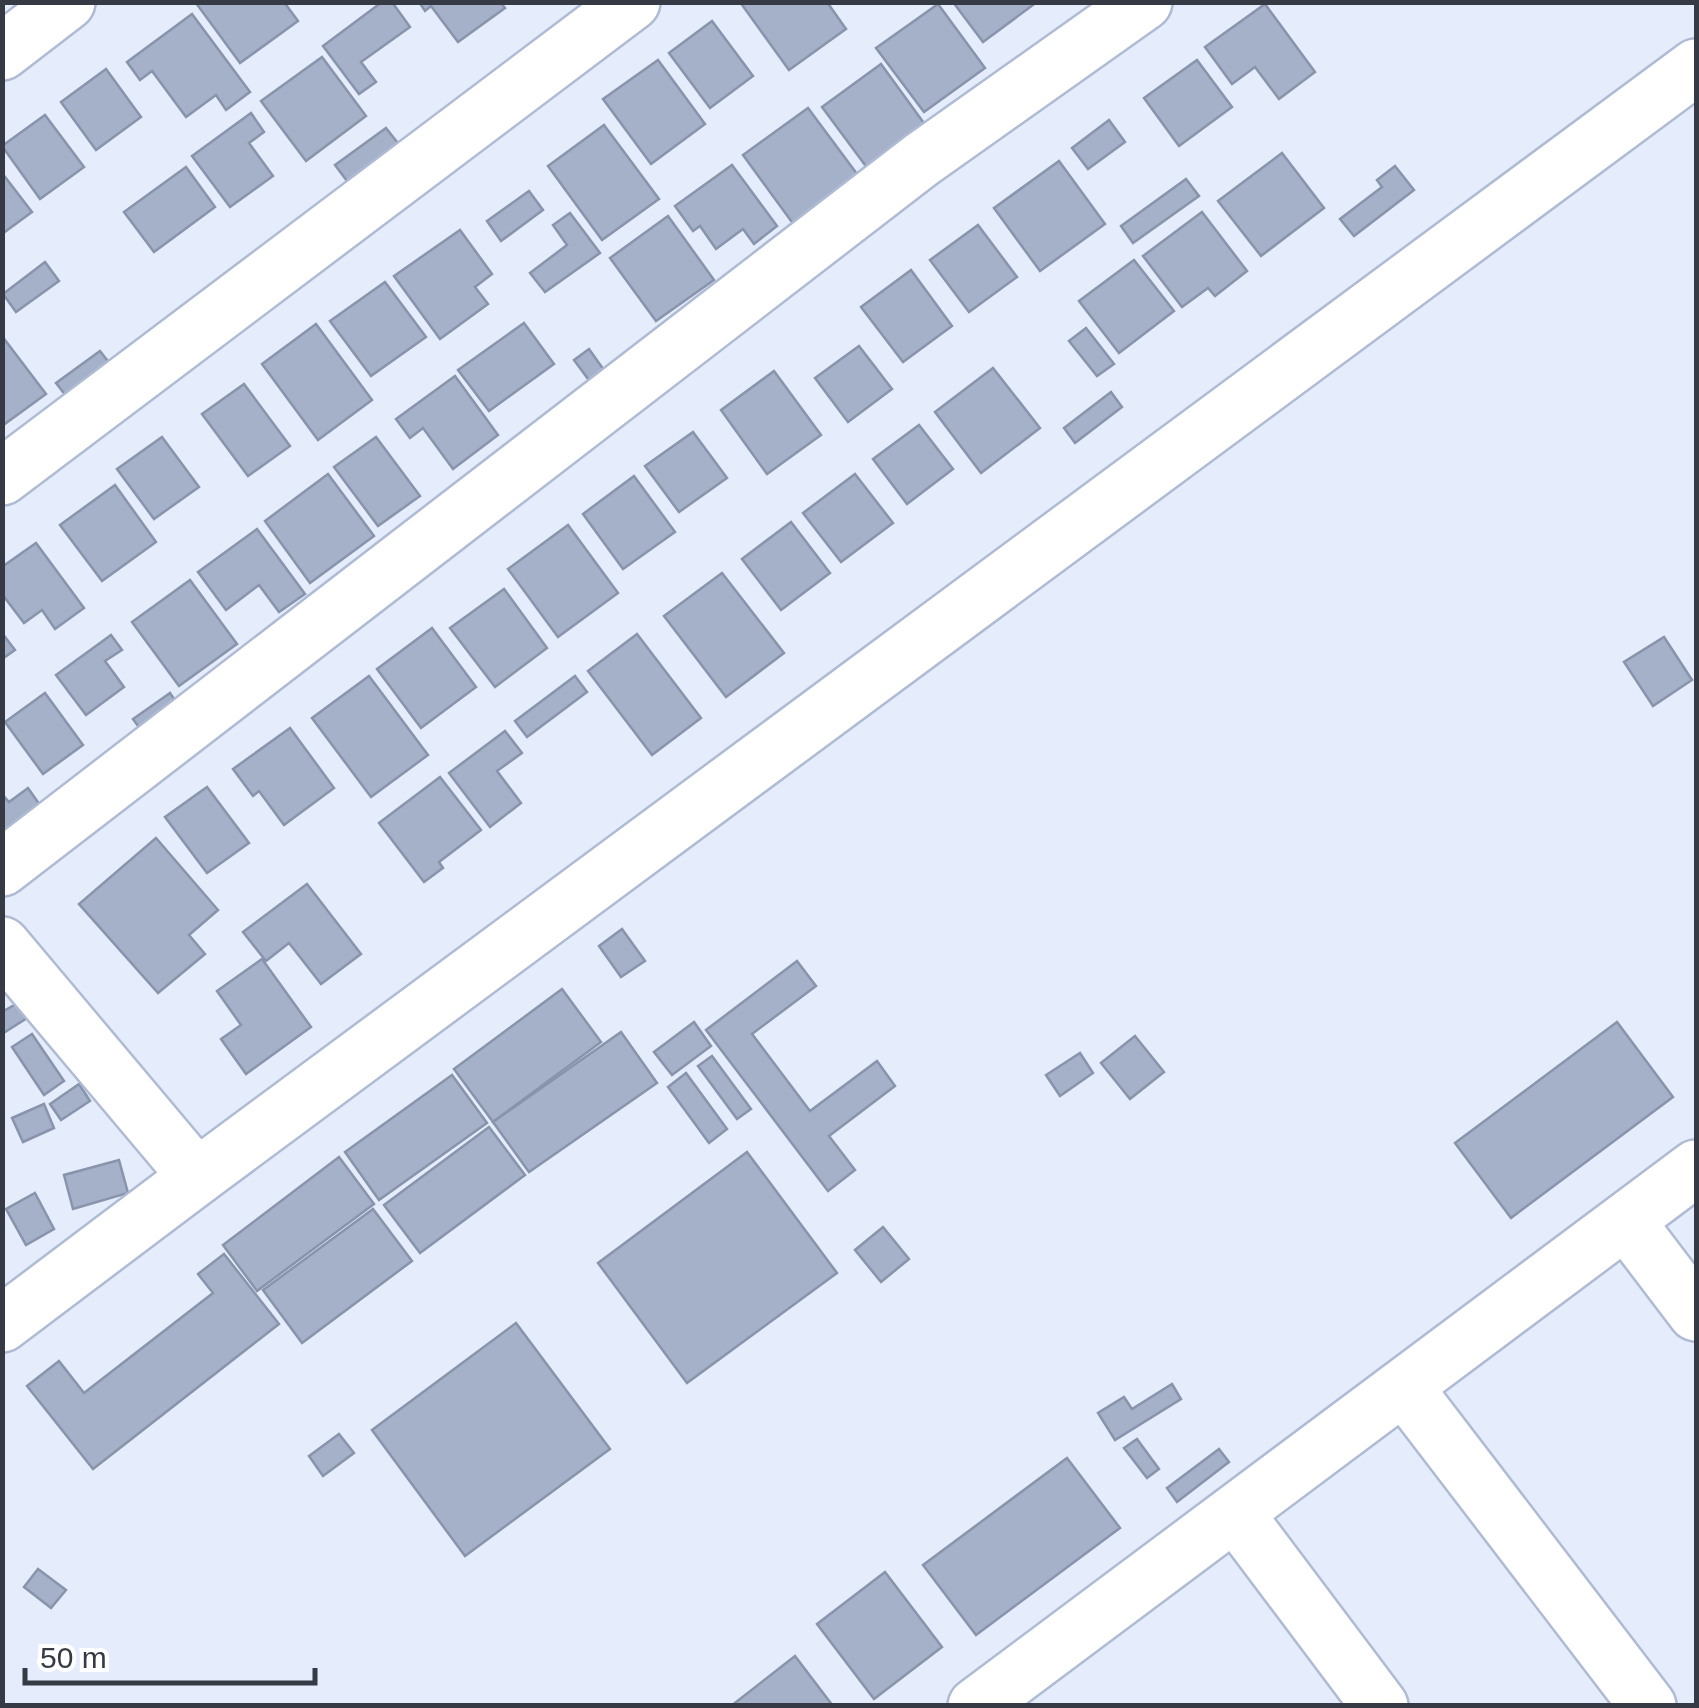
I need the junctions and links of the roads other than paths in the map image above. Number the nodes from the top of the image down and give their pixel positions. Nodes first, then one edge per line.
1 (67, 2) edge
2 (632, 2) edge
3 (1144, 2) edge
4 (2, 52) edge
5 (1696, 67) edge
6 (2, 477) edge
7 (2, 868) edge
8 (2, 945) edge
9 (1696, 1168) edge
10 (197, 1177) junction
11 (1626, 1221) junction
12 (1696, 1313) edge
13 (2, 1324) edge
14 (1404, 1387) junction
15 (1235, 1513) junction
16 (977, 1705) edge
17 (1380, 1706) edge
18 (1648, 1706) edge

1 - 4 street
2 - 6 street
3 - 7 street
5 - 10 street
8 - 10 street
9 - 11 street
10 - 13 street
11 - 12 street
11 - 14 street
14 - 15 street
14 - 18 street
15 - 16 street
15 - 17 street

